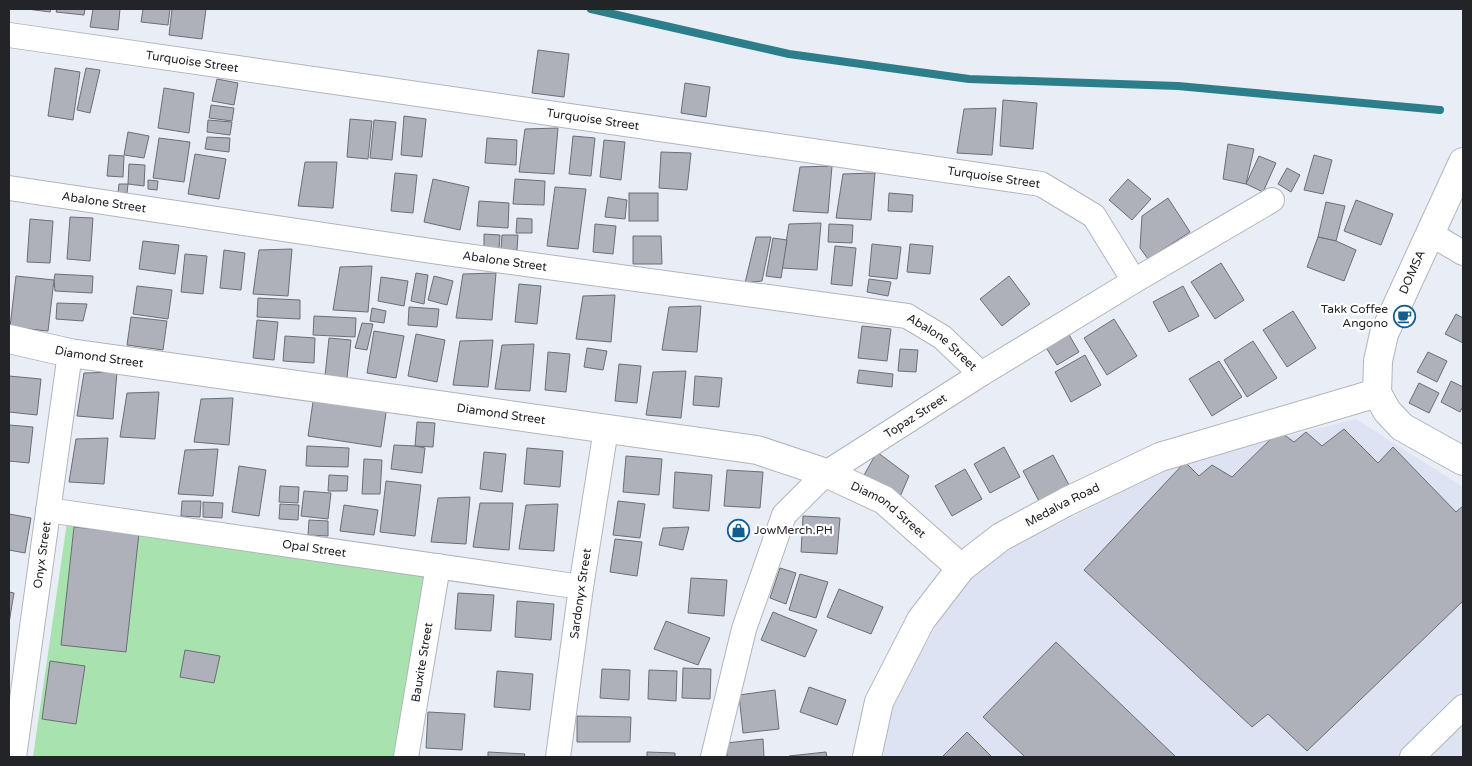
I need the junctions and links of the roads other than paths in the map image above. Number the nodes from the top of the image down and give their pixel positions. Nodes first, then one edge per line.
1 (9, 35) edge
2 (1463, 162) edge
3 (9, 188) edge
4 (1272, 200) dead end
5 (1430, 234) junction
6 (1463, 253) edge
7 (1134, 281) junction
8 (9, 339) edge
9 (70, 353) junction
10 (981, 374) junction
11 (1377, 393) junction
12 (606, 429) junction
13 (1463, 461) edge
14 (826, 473) junction
15 (48, 510) junction
16 (438, 566) junction
17 (961, 568) junction
18 (581, 588) junction
19 (1463, 707) edge
20 (14, 757) edge
21 (406, 757) edge
22 (558, 757) edge
23 (713, 757) edge
24 (867, 757) edge
25 (1412, 757) edge

1 - 7 street, Turquoise Street
2 - 5 street, DOMSA
3 - 10 street, Abalone Street
4 - 7 street, Topaz Street
5 - 6 street
5 - 11 street, DOMSA
7 - 10 street, Topaz Street
8 - 9 street, Diamond Street
9 - 12 street, Diamond Street
9 - 15 street, Onyx Street
10 - 14 street, Topaz Street
11 - 13 street
11 - 17 street, Medalva Road
12 - 14 street, Diamond Street
12 - 18 street, Sardonyx Street
14 - 17 street, Diamond Street
14 - 23 street, Topaz Street
15 - 16 street, Opal Street
15 - 20 street, Onyx Street
16 - 18 street, Opal Street
16 - 21 street, Bauxite Street
17 - 24 street, Medalva Road
18 - 22 street, Sardonyx Street
19 - 25 street

